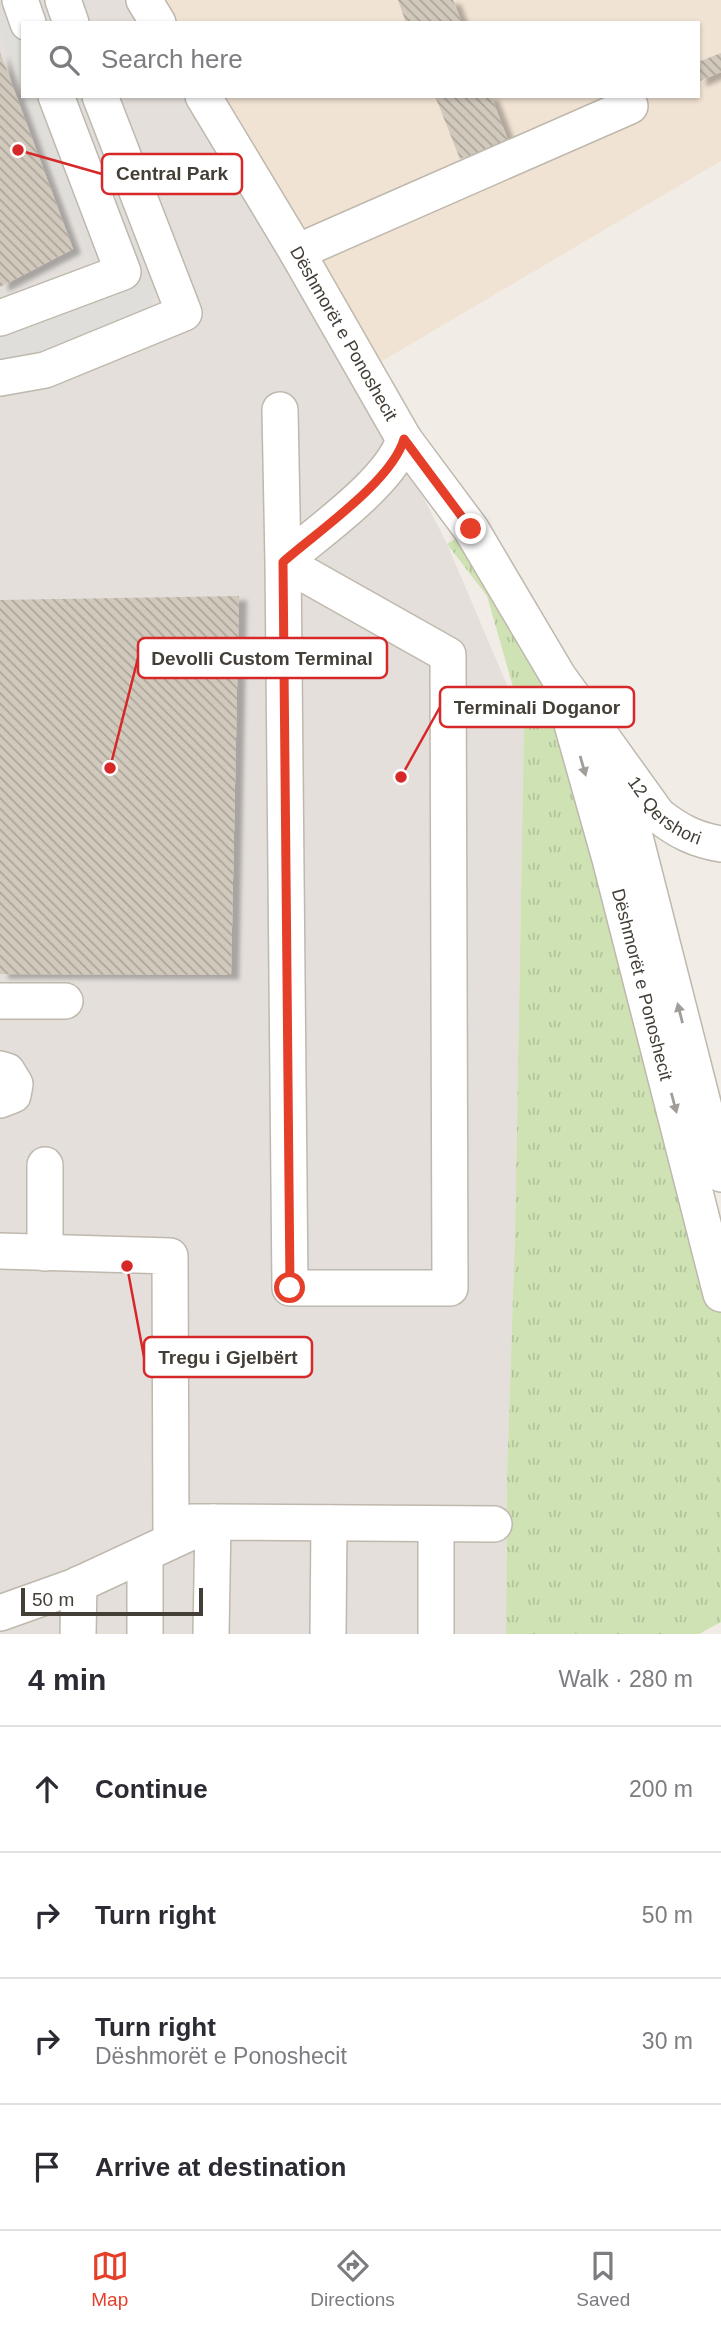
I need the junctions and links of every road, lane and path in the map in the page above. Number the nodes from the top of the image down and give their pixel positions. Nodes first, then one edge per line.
1 (20, 0) edge
2 (63, 0) edge
3 (144, 0) edge
4 (27, 21) edge
5 (70, 21) edge
6 (157, 21) edge
7 (57, 98) edge
8 (101, 98) edge
9 (203, 98) edge
10 (630, 106) dead end
11 (297, 252) junction
12 (0, 318) edge
13 (0, 379) edge
14 (280, 410) dead end
15 (404, 439) junction
16 (283, 562) junction
17 (558, 676) junction
18 (616, 755) junction
19 (721, 844) edge
20 (65, 1000) dead end
21 (0, 1001) edge
22 (0, 1069) edge
23 (0, 1100) edge
24 (45, 1165) dead end
25 (721, 1174) edge
26 (0, 1251) edge
27 (45, 1253) junction
28 (721, 1294) edge
29 (212, 1522) junction
30 (329, 1523) junction
31 (436, 1524) junction
32 (494, 1524) dead end
33 (163, 1538) junction
34 (79, 1584) junction
35 (0, 1613) edge
36 (78, 1634) edge
37 (145, 1634) edge
38 (211, 1634) edge
39 (328, 1634) edge
40 (436, 1634) edge

1 - 4 street
2 - 5 street
3 - 6 street
7 - 12 street
8 - 13 street
9 - 11 street, Dëshmorët e Ponoshecit
10 - 11 street
11 - 15 street, Dëshmorët e Ponoshecit
14 - 16 street
15 - 16 street
15 - 17 street, Dëshmorët e Ponoshecit
16 - 16 street
17 - 18 street, Dëshmorët e Ponoshecit
17 -> 28 street, Dëshmorët e Ponoshecit
18 - 19 street, 12 Qershori
25 -> 18 street, Dëshmorët e Ponoshecit
20 - 21 street
22 - 23 street
24 - 27 street
26 - 27 street
27 - 33 street
29 - 30 street
29 - 33 street
29 - 38 street
30 - 31 street
30 - 39 street
31 - 32 street
31 - 40 street
33 - 34 street
33 - 37 street
34 - 35 street
34 - 36 street

